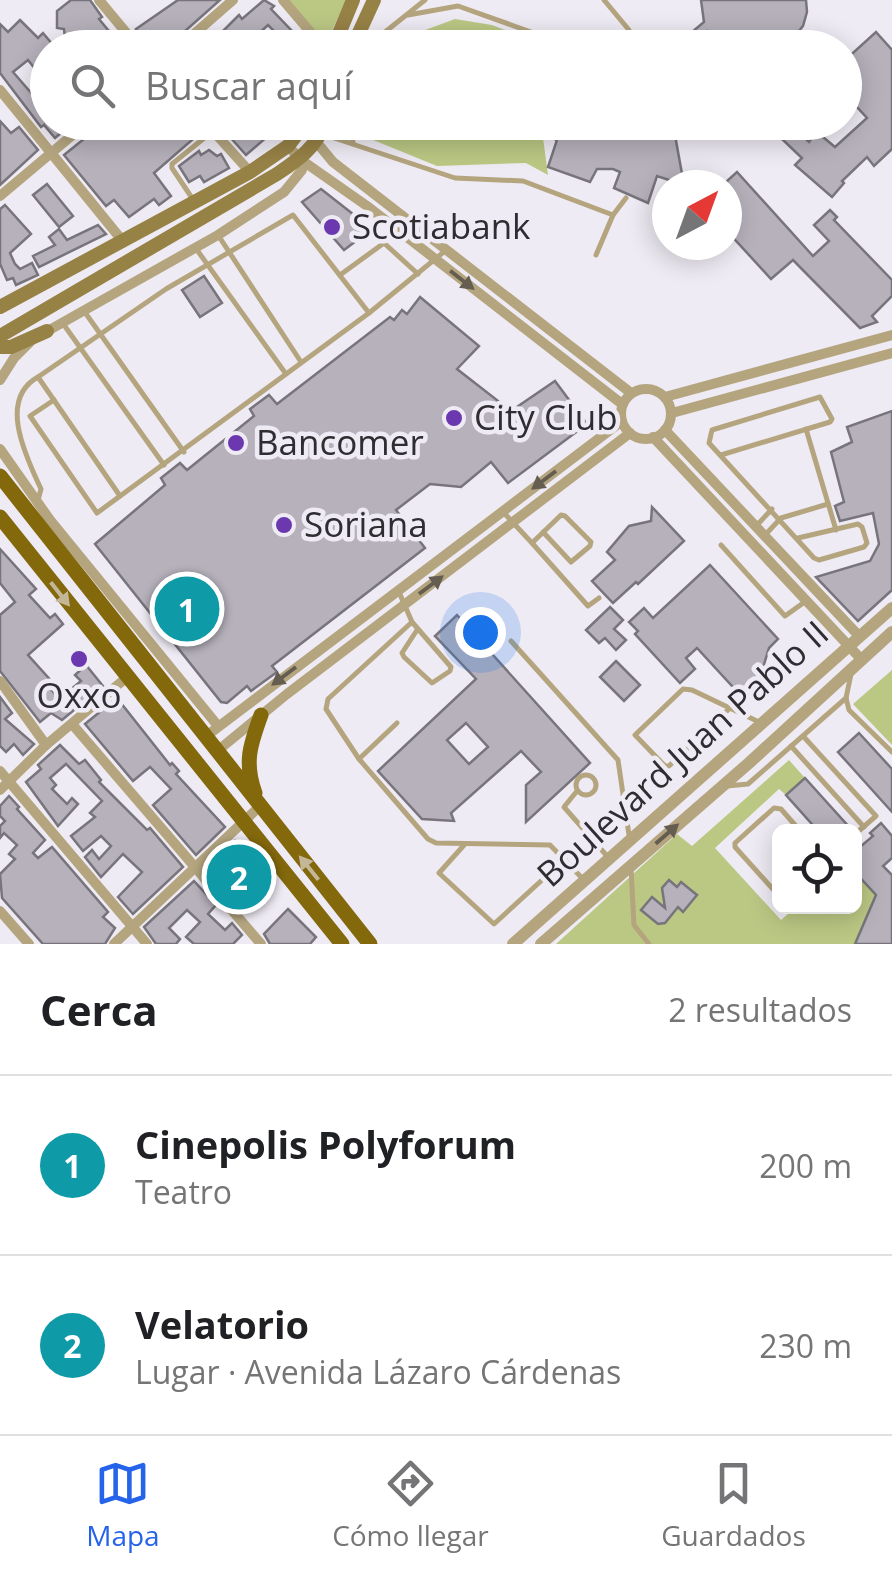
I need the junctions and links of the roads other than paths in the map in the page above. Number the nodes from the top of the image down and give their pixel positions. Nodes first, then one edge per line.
1 (99, 0) edge
2 (233, 0) edge
3 (284, 0) edge
4 (353, 0) edge
5 (374, 0) edge
6 (425, 0) edge
7 (604, 0) edge
8 (408, 15) junction
9 (123, 30) edge
10 (199, 30) edge
11 (309, 30) edge
12 (340, 30) edge
13 (360, 30) edge
14 (388, 30) edge
15 (525, 30) edge
16 (628, 30) edge
17 (0, 90) edge
18 (30, 126) edge
19 (42, 140) edge
20 (66, 140) edge
21 (196, 140) edge
22 (221, 140) edge
23 (293, 140) edge
24 (315, 140) edge
25 (324, 140) edge
26 (347, 140) edge
27 (353, 142) joint
28 (288, 146) junction
29 (52, 152) junction
30 (300, 158) junction
31 (250, 172) junction
32 (0, 196) edge
33 (626, 198) dead end
34 (194, 201) junction
35 (172, 213) junction
36 (613, 215) junction
37 (182, 229) junction
38 (218, 235) junction
39 (121, 239) junction
40 (195, 248) junction
41 (448, 249) junction
42 (227, 252) junction
43 (596, 255) dead end
44 (436, 259) junction
45 (207, 264) junction
46 (418, 274) junction
47 (340, 275) junction
48 (1, 304) edge
49 (84, 311) junction
50 (368, 313) junction
51 (62, 322) junction
52 (47, 330) junction
53 (101, 334) junction
54 (892, 334) edge
55 (0, 336) edge
56 (0, 348) edge
57 (80, 348) junction
58 (892, 353) edge
59 (301, 362) junction
60 (286, 374) junction
61 (38, 377) junction
62 (0, 380) edge
63 (16, 387) dead end
64 (631, 394) junction
65 (665, 397) junction
66 (54, 400) junction
67 (622, 404) junction
68 (672, 413) junction
69 (6, 416) dead end
70 (622, 421) junction
71 (665, 430) junction
72 (806, 430) junction
73 (630, 433) junction
74 (653, 438) junction
75 (0, 449) edge
76 (184, 452) junction
77 (721, 455) junction
78 (164, 465) junction
79 (0, 476) edge
80 (120, 496) junction
81 (36, 502) junction
82 (828, 504) junction
83 (772, 509) junction
84 (502, 511) junction
85 (781, 518) junction
86 (514, 522) junction
87 (2, 524) edge
88 (762, 530) junction
89 (836, 530) junction
90 (543, 532) junction
91 (798, 538) junction
92 (532, 543) junction
93 (720, 545) dead end
94 (398, 590) junction
95 (600, 598) dead end
96 (806, 600) junction
97 (404, 605) junction
98 (892, 608) edge
99 (132, 621) junction
100 (412, 622) junction
101 (417, 630) junction
102 (892, 632) edge
103 (511, 640) dead end
104 (855, 642) junction
105 (148, 662) junction
106 (857, 663) junction
107 (126, 678) junction
108 (0, 681) edge
109 (846, 698) junction
110 (730, 708) junction
111 (261, 716) junction
112 (397, 723) dead end
113 (763, 723) junction
114 (72, 724) junction
115 (211, 731) junction
116 (803, 736) junction
117 (46, 745) junction
118 (791, 746) junction
119 (216, 752) junction
120 (892, 752) edge
121 (360, 759) junction
122 (0, 772) edge
123 (722, 786) junction
124 (4, 787) edge
125 (577, 791) junction
126 (260, 806) junction
127 (245, 820) junction
128 (794, 824) edge
129 (864, 827) joint
130 (630, 843) junction
131 (466, 844) junction
132 (565, 859) junction
133 (610, 859) junction
134 (197, 866) junction
135 (630, 866) junction
136 (585, 881) junction
137 (772, 889) edge
138 (0, 910) edge
139 (133, 926) junction
140 (370, 943) edge
141 (28, 944) edge
142 (114, 944) edge
143 (147, 944) edge
144 (260, 944) edge
145 (342, 944) edge
146 (514, 944) edge
147 (540, 944) edge
148 (648, 944) edge

1 - 9 street
2 - 10 street
3 - 11 street
4 - 12 main road
5 - 13 main road
6 - 8 lane
7 - 16 lane
8 - 14 lane
8 - 15 lane
17 - 18 street
19 - 29 street
20 - 29 street
21 - 34 lane
22 - 31 street
23 - 28 main road
24 - 30 main road
25 - 41 street
26 - 27 lane
27 - 36 lane
28 - 30 street
28 - 31 main road
29 - 32 street
29 - 39 street
30 - 37 main road
30 - 38 street
30 - 44 street
31 - 34 main road
33 - 36 lane
34 - 35 main road
35 - 37 main road
35 - 39 main road
36 - 43 lane
37 - 40 street
37 - 55 main road
38 - 40 street
38 - 42 lane
39 - 48 main road
40 - 45 lane
40 - 49 street
41 - 44 lane
41 - 64 street
42 - 45 lane
42 - 47 lane
42 - 59 lane
44 - 46 lane
44 -> 67 street
45 - 53 lane
45 - 60 lane
46 - 47 lane
46 - 50 lane
47 - 50 lane
49 - 51 street
49 - 53 lane
50 - 59 lane
51 - 52 street
51 - 57 lane
52 - 56 main road
52 - 62 street
53 - 57 lane
53 - 76 lane
54 - 65 street
57 - 61 lane
57 - 78 lane
58 - 68 street
59 - 60 lane
60 - 76 lane
61 - 63 lane
61 - 66 lane
64 - 65 street
64 - 67 street
65 - 68 street
66 - 80 lane
66 - 80 lane
67 - 70 street
68 - 71 street
69 - 81 lane
70 - 73 street
70 -> 84 street
71 - 74 street
71 - 88 street
72 - 77 lane
72 - 77 lane
72 - 82 lane
73 - 74 street
73 - 86 street
74 - 96 street
75 - 81 street
76 - 78 lane
77 - 83 lane
78 - 80 lane
79 - 81 main road
79 - 105 main road
81 - 99 street
82 - 85 lane
82 - 89 lane
83 - 85 lane
83 - 88 lane
84 - 86 lane
84 - 94 street
85 - 88 lane
85 - 91 lane
86 - 92 lane
97 -> 86 street
87 -> 107 main road
88 - 104 street
89 - 91 lane
89 - 91 lane
90 - 90 lane
90 - 92 lane
92 - 95 lane
93 - 96 lane
94 - 97 lane
94 -> 115 street
96 - 104 street
97 - 100 lane
97 - 111 street
98 - 104 street, Boulevard Juan Pablo II
99 - 105 main road
99 - 115 street
100 - 101 lane
100 - 121 lane
101 - 101 lane
102 - 106 street, Boulevard Juan Pablo II
103 - 130 lane
104 - 106 street
104 - 113 street, Boulevard Juan Pablo II
105 - 115 main road
106 - 109 lane
106 - 123 street, Boulevard Juan Pablo II
107 - 114 street
107 - 127 main road
108 - 117 street
109 - 116 lane
109 - 120 lane
110 - 110 lane
110 - 113 lane
111 - 119 street
111 - 126 main road
112 - 121 lane
113 - 130 street, Boulevard Juan Pablo II
114 - 117 street
114 - 134 street
115 - 119 main road
116 - 118 lane
116 - 129 lane
117 - 124 street
118 - 123 lane
118 - 129 lane
119 - 126 main road
121 - 131 lane
122 - 124 street
135 -> 123 street, Boulevard Juan Pablo II
124 - 139 street
125 - 125 lane
125 - 133 lane
126 - 127 street
140 -> 126 main road
127 - 134 street
127 - 145 main road
128 - 137 lane
130 - 133 street, Boulevard Juan Pablo II
130 - 135 street
131 - 132 lane
131 - 132 lane
132 - 136 lane
133 - 136 street, Boulevard Juan Pablo II
134 - 139 street
134 - 144 street
135 - 147 street, Boulevard Juan Pablo II
135 - 148 lane
136 - 146 street, Boulevard Juan Pablo II
138 - 141 street
139 - 142 street
139 - 143 street

